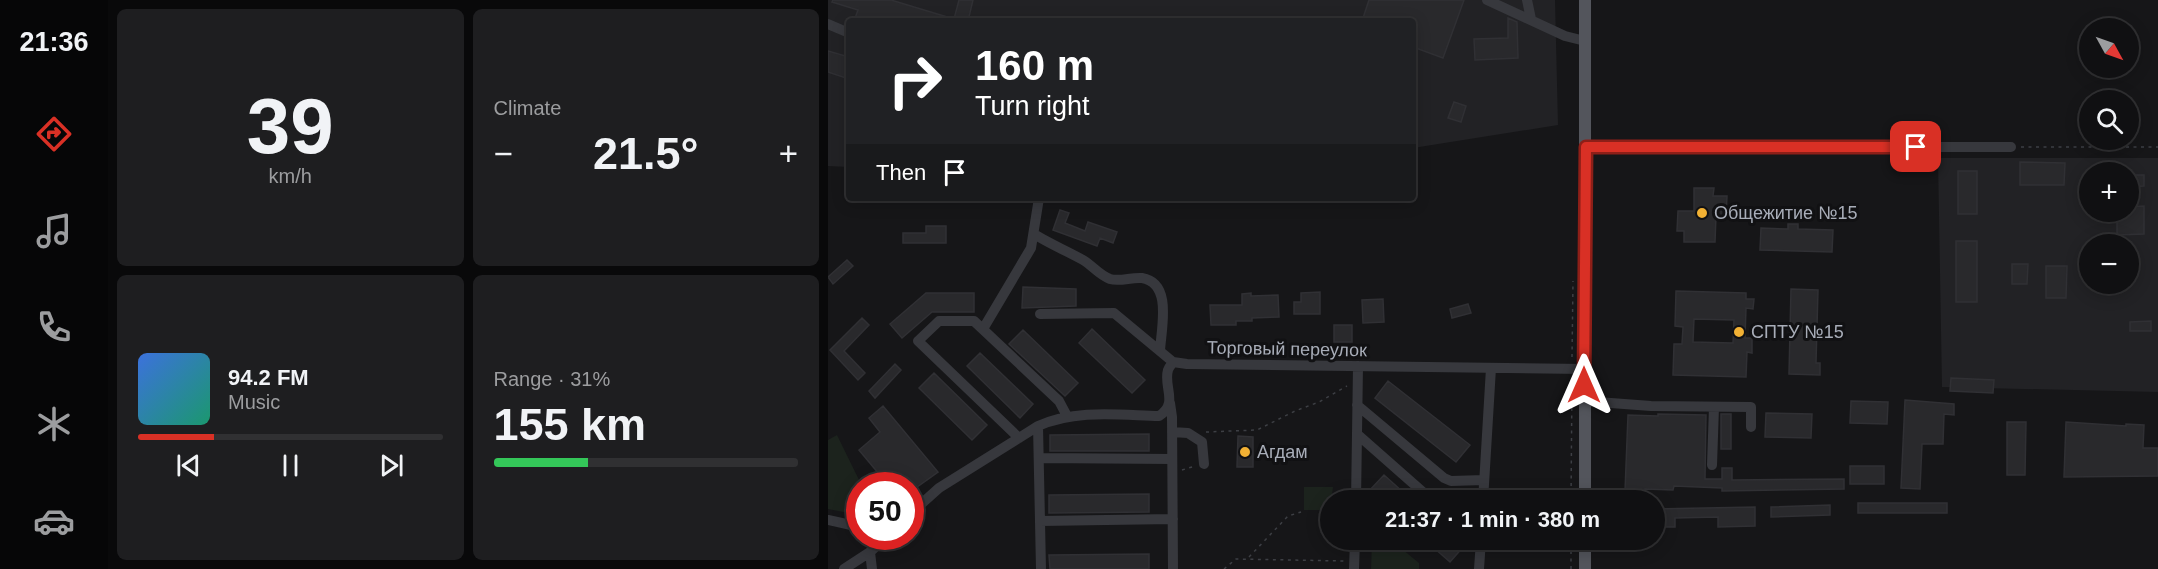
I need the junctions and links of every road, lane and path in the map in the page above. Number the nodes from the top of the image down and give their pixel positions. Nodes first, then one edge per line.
1 (1487, 0) edge
2 (1527, 0) edge
3 (1585, 0) edge
4 (1531, 19) junction
5 (828, 24) edge
6 (846, 32) edge
7 (1585, 41) junction
8 (1586, 147) junction
9 (2010, 147) joint
10 (2158, 147) edge
11 (1039, 201) edge
12 (1034, 234) junction
13 (1040, 314) dead end
14 (983, 329) junction
15 (1160, 351) junction
16 (1173, 362) junction
17 (1358, 366) junction
18 (1491, 368) junction
19 (1584, 369) junction
20 (1358, 379) junction
21 (1584, 400) junction
22 (1170, 403) junction
23 (1357, 405) junction
24 (1714, 407) junction
25 (1067, 416) junction
26 (1038, 426) junction
27 (1751, 427) dead end
28 (1172, 432) junction
29 (1188, 433) junction
30 (1357, 434) junction
31 (1019, 438) junction
32 (1039, 458) junction
33 (1172, 459) junction
34 (1204, 464) joint
35 (1712, 465) dead end
36 (1173, 473) junction
37 (1484, 480) junction
38 (1356, 490) edge
39 (1421, 490) edge
40 (1484, 490) edge
41 (1585, 490) edge
42 (924, 501) edge
43 (1301, 512) dead end
44 (1173, 519) junction
45 (828, 520) edge
46 (1040, 521) junction
47 (846, 524) edge
48 (1355, 550) edge
49 (1480, 550) edge
50 (1571, 550) edge
51 (1585, 550) edge
52 (870, 552) joint
53 (1248, 559) junction
54 (1354, 565) edge
55 (844, 569) edge
56 (872, 569) edge
57 (1041, 569) edge
58 (1173, 569) edge
59 (1224, 569) edge
60 (1479, 569) edge
61 (1571, 569) edge
62 (1585, 569) edge

1 - 4 street
2 - 4 street
3 - 7 main road
4 - 7 street
5 - 6 street
7 - 8 main road
8 - 9 street
8 - 19 main road
9 - 10 path
11 - 12 street
12 - 14 street
12 - 15 street
13 - 15 street
14 - 25 street
14 - 31 street
15 - 16 street
16 - 17 street, Торговый переулок
16 - 22 street
17 - 18 street, Торговый переулок
17 - 20 street
18 - 19 street, Торговый переулок
18 - 37 street
19 - 21 main road
20 - 23 street
20 - 29 path
21 - 24 street
21 - 41 main road
22 - 25 street
22 - 28 street
23 - 30 street
23 - 37 street
24 - 27 street
24 - 35 street
25 - 26 street
26 - 31 street
26 - 32 street
28 - 29 street
28 - 33 street
29 - 34 street
30 - 38 street
30 - 39 street
31 - 42 street
32 - 33 street
32 - 46 street
33 - 36 street
34 - 36 path
36 - 44 street
37 - 40 street
43 - 53 path
44 - 46 street
44 - 58 street
45 - 47 street
46 - 57 street
48 - 54 street
49 - 60 street
50 - 61 path
51 - 62 main road
52 - 55 street
52 - 56 street
53 - 54 path
53 - 59 path

